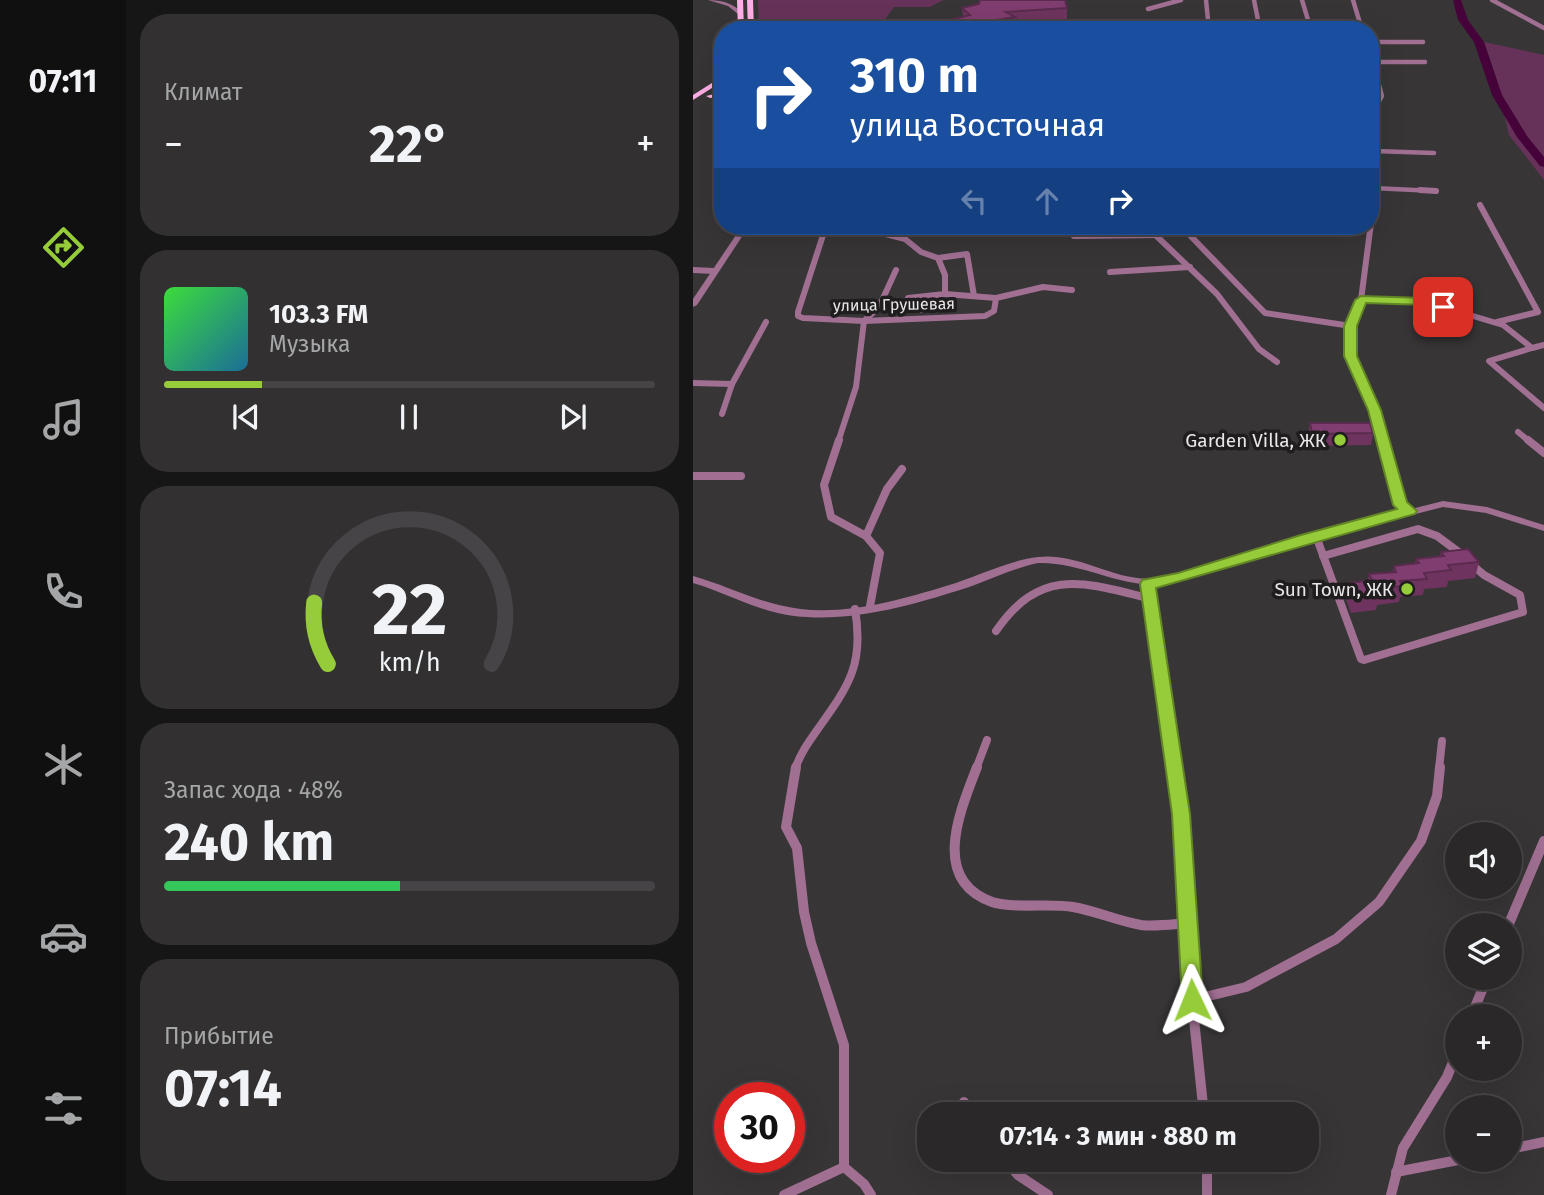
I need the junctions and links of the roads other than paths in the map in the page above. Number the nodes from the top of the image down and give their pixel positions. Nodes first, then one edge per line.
1 (711, 0) edge
2 (740, 0) edge
3 (750, 0) edge
4 (1181, 0) edge
5 (1206, 0) edge
6 (1254, 0) edge
7 (1302, 0) edge
8 (1353, 0) edge
9 (1492, 0) edge
10 (1148, 9) dead end
11 (740, 13) junction
12 (740, 21) edge
13 (751, 21) edge
14 (1208, 21) edge
15 (1258, 21) edge
16 (1308, 21) edge
17 (1359, 21) edge
18 (1544, 28) edge
19 (1379, 42) edge
20 (1423, 42) dead end
21 (1379, 62) edge
22 (1426, 62) dead end
23 (1379, 82) edge
24 (714, 84) edge
25 (714, 94) edge
26 (714, 95) edge
27 (710, 96) junction
28 (693, 98) edge
29 (1379, 102) edge
30 (693, 106) edge
31 (1379, 151) edge
32 (1434, 153) dead end
33 (1379, 189) edge
34 (1436, 191) dead end
35 (1481, 205) dead end
36 (739, 235) edge
37 (823, 235) edge
38 (895, 235) edge
39 (1158, 235) joint
40 (1190, 235) edge
41 (1367, 235) edge
42 (1074, 236) dead end
43 (939, 258) junction
44 (1190, 267) junction
45 (693, 270) edge
46 (896, 270) dead end
47 (714, 271) junction
48 (1111, 272) dead end
49 (1072, 290) dead end
50 (945, 294) junction
51 (974, 296) junction
52 (996, 298) junction
53 (1361, 300) junction
54 (693, 304) edge
55 (921, 310) dead end
56 (864, 321) junction
57 (767, 322) dead end
58 (1494, 322) junction
59 (1350, 326) junction
60 (1544, 345) edge
61 (1532, 348) junction
62 (1277, 362) dead end
63 (693, 383) edge
64 (732, 384) junction
65 (1544, 408) edge
66 (722, 414) dead end
67 (1518, 432) dead end
68 (1544, 453) edge
69 (902, 469) dead end
70 (693, 476) edge
71 (741, 476) dead end
72 (1410, 511) junction
73 (1544, 528) edge
74 (866, 536) junction
75 (1316, 536) junction
76 (1323, 556) junction
77 (1449, 556) edge
78 (1464, 556) junction
79 (693, 579) edge
80 (1148, 584) junction
81 (1361, 584) edge
82 (1336, 593) junction
83 (1151, 599) junction
84 (870, 606) junction
85 (855, 609) junction
86 (996, 631) dead end
87 (987, 740) dead end
88 (1442, 741) dead end
89 (1544, 841) edge
90 (1514, 913) edge
91 (1189, 923) junction
92 (1192, 1000) junction
93 (1445, 1080) edge
94 (1203, 1102) edge
95 (1544, 1142) edge
96 (1522, 1147) edge
97 (1445, 1163) edge
98 (844, 1167) junction
99 (1016, 1172) edge
100 (1207, 1172) edge
101 (1396, 1172) junction
102 (784, 1195) edge
103 (871, 1195) edge
104 (1048, 1195) edge
105 (1207, 1195) edge
106 (1391, 1195) edge

1 - 11 street
2 - 11 main road
3 - 13 main road
4 - 10 street
5 - 14 street
6 - 15 street
7 - 16 street
8 - 17 street
9 - 18 street
11 - 12 main road
19 - 20 street
21 - 22 street
23 - 29 street
24 - 28 main road
25 - 27 main road
26 - 27 main road
27 - 30 main road
31 - 32 street
33 - 34 street
35 - 58 street
36 - 47 street
37 - 56 street, улица Грушевая
38 - 43 street
39 - 42 street
39 - 44 street
40 - 59 street
41 - 53 street
43 - 50 street
43 - 51 street
44 - 48 street
44 - 62 street
45 - 47 street
46 - 56 street
47 - 54 street
49 - 52 street, улица Грушевая
50 - 51 street
50 - 55 street
51 - 52 street
52 - 56 street, улица Грушевая
53 - 58 street
53 - 59 street
56 - 74 street
57 - 64 street
58 - 61 street
59 - 72 street
60 - 61 street
61 - 65 street
63 - 64 street
64 - 66 street
67 - 68 street
69 - 74 street
70 - 71 street
72 - 73 street
72 - 75 street
74 - 84 street
75 - 76 street
75 - 80 street
76 - 78 street
76 - 82 street
77 - 78 street
78 - 82 street
79 - 85 street
80 - 83 street
80 - 84 street
81 - 82 street
83 - 86 street
83 - 91 street
84 - 85 street
85 - 98 street
87 - 91 street
88 - 92 street
89 - 90 street
91 - 92 street
92 - 94 street
93 - 101 street
95 - 96 street
97 - 101 street
98 - 102 street
98 - 103 street
99 - 104 street
100 - 105 street
101 - 106 street

